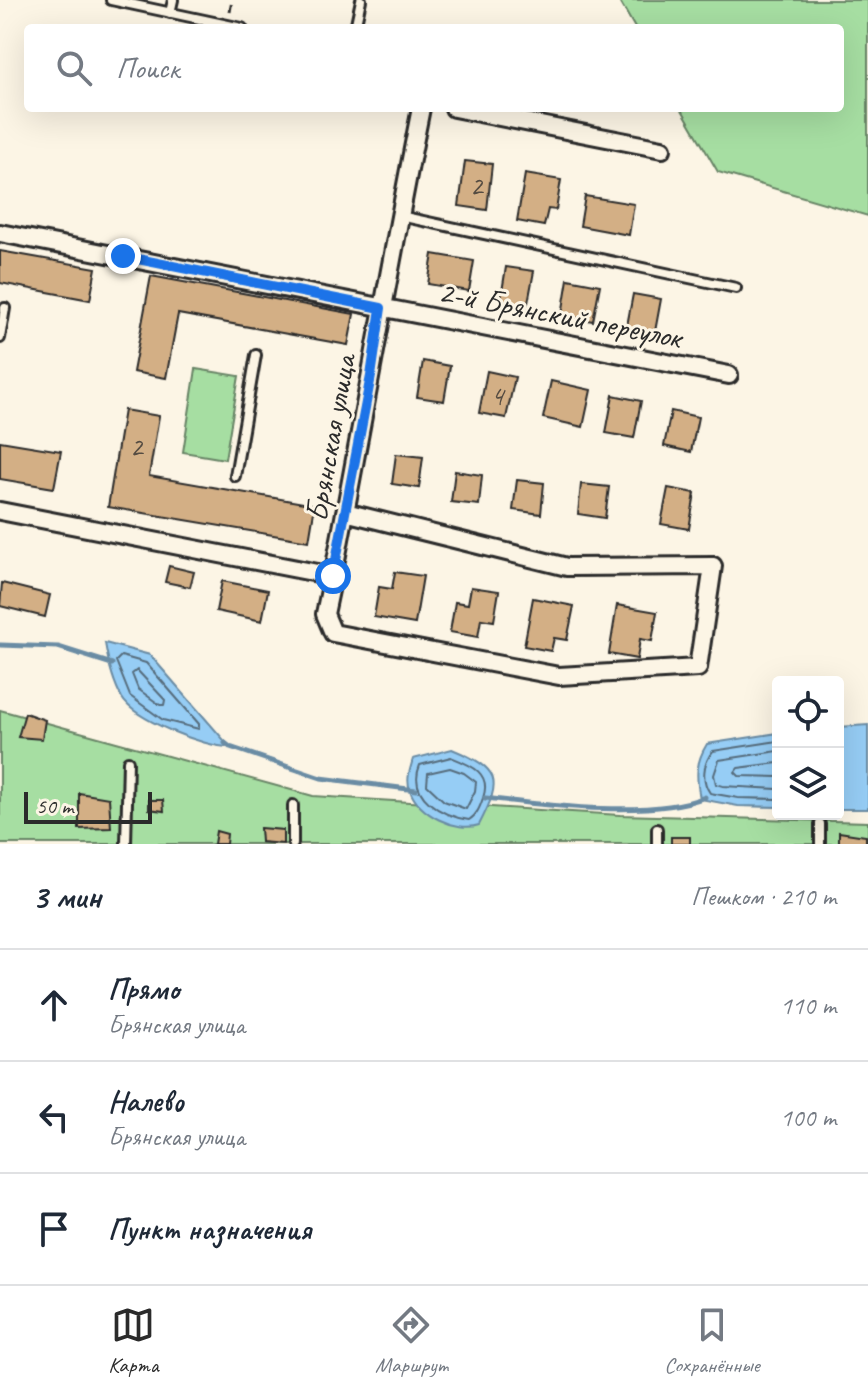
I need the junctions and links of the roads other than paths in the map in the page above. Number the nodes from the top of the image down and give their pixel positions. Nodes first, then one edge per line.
1 (111, 0) edge
2 (173, 0) edge
3 (361, 0) edge
4 (170, 13) junction
5 (223, 24) edge
6 (356, 24) edge
7 (420, 112) edge
8 (474, 112) edge
9 (662, 149) dead end
10 (399, 216) junction
11 (0, 233) edge
12 (736, 288) dead end
13 (5, 308) dead end
14 (381, 308) junction
15 (0, 338) edge
16 (256, 355) dead end
17 (729, 375) dead end
18 (235, 476) dead end
19 (0, 511) edge
20 (345, 512) junction
21 (333, 576) junction
22 (128, 761) dead end
23 (293, 805) dead end
24 (820, 824) dead end
25 (657, 829) dead end
26 (126, 844) edge
27 (293, 844) edge
28 (657, 844) edge
29 (820, 844) edge

1 - 4 lane
2 - 4 lane
3 - 6 lane
4 - 5 lane
7 - 10 street, Брянская улица
8 - 9 street
10 - 12 lane
10 - 14 street, Брянская улица
11 - 14 street
13 - 15 lane
14 - 17 street, 2-й Брянский переулок
14 - 20 street, Брянская улица
16 - 18 lane
19 - 21 street
20 - 21 street, Брянская улица
20 - 21 street, Брянская улица
22 - 26 lane
23 - 27 lane
24 - 29 lane
25 - 28 lane

